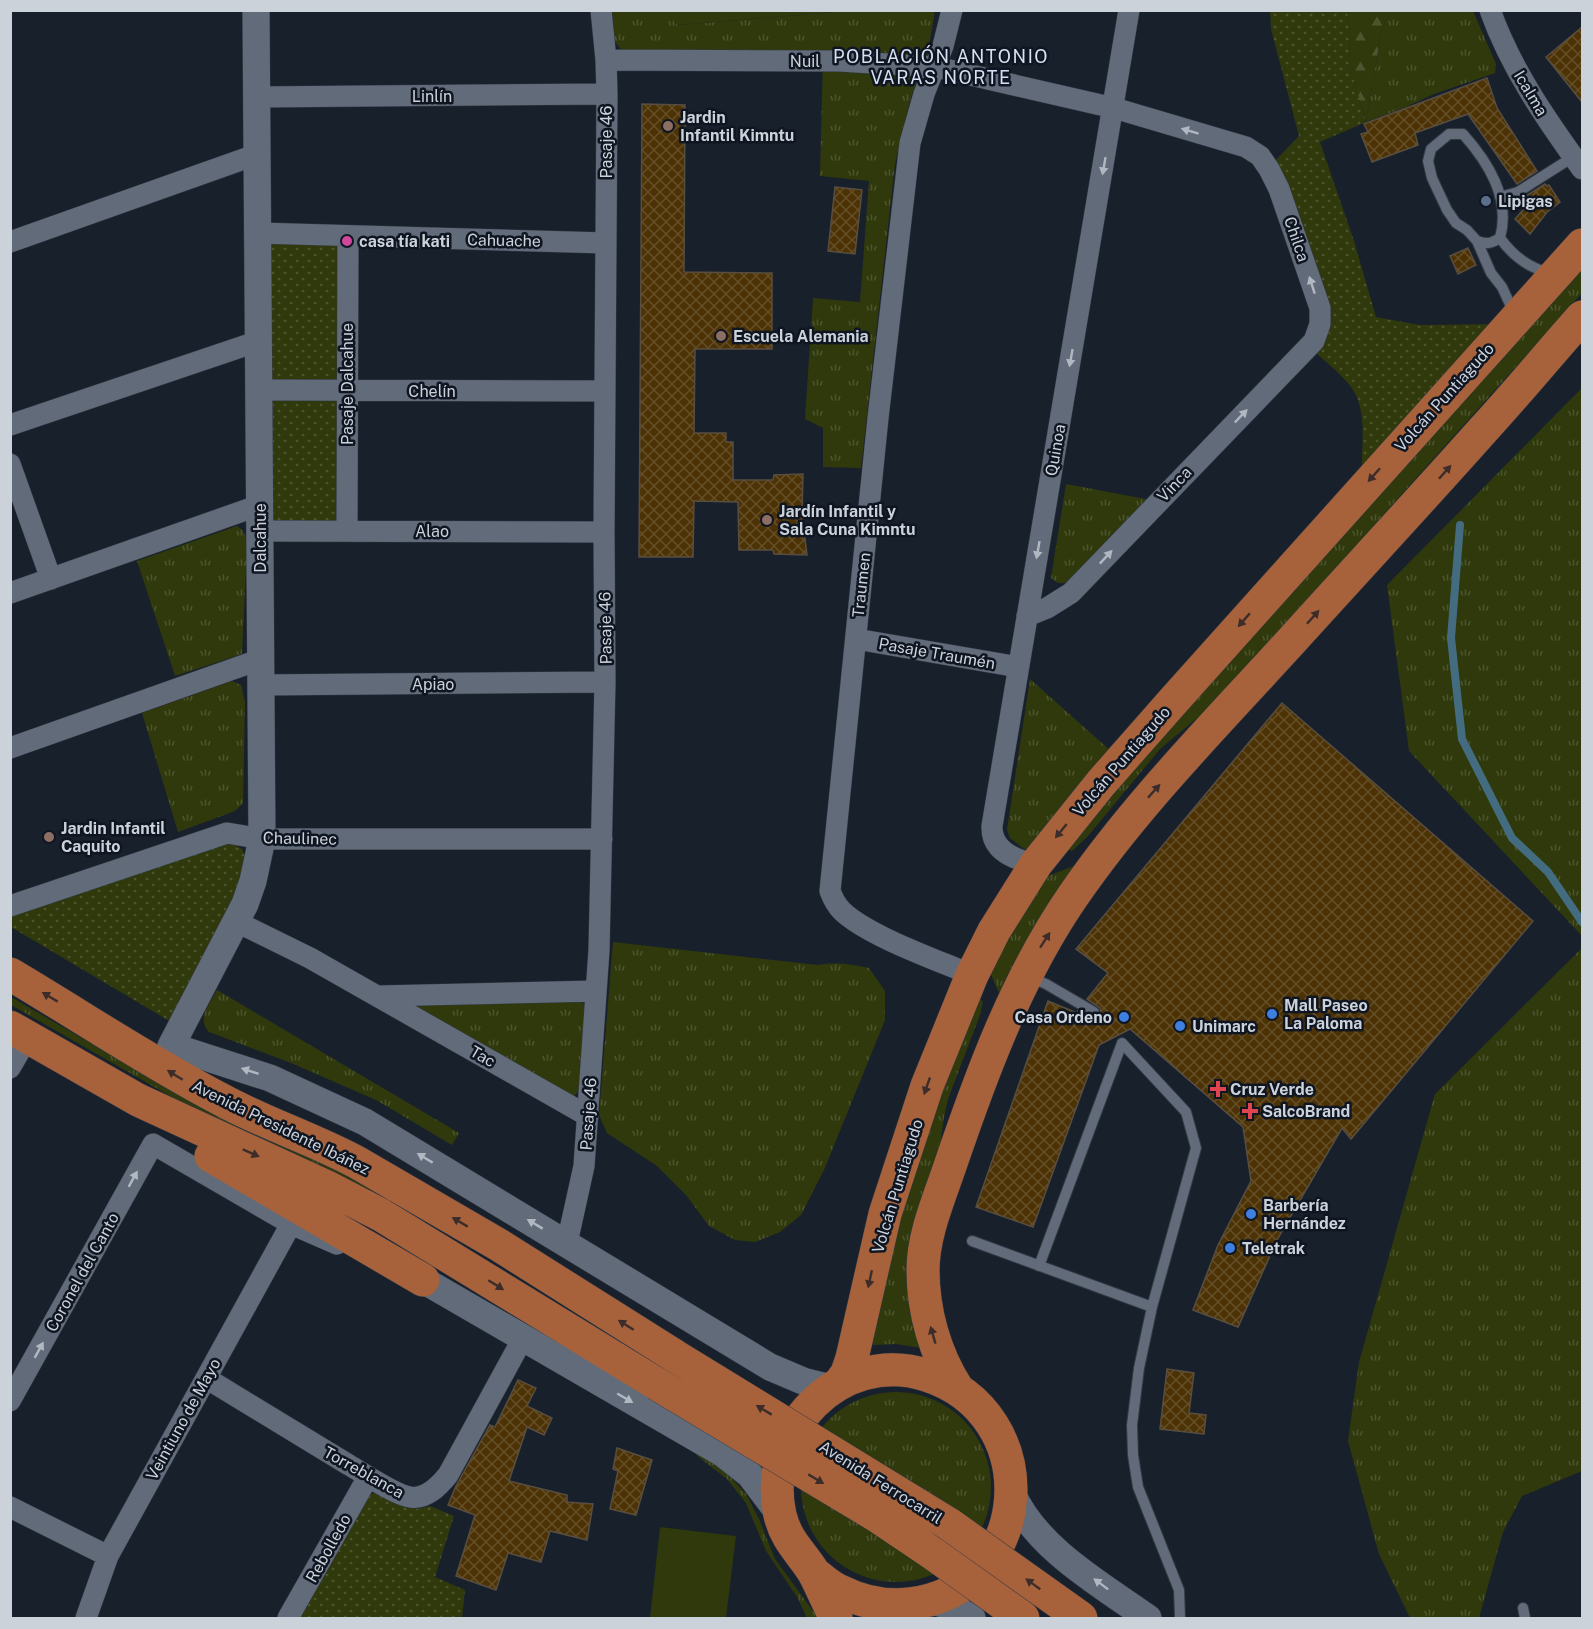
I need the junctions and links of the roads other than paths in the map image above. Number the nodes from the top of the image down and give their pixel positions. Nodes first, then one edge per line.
1 (256, 10) edge
2 (601, 10) edge
3 (952, 10) edge
4 (1129, 10) edge
5 (1490, 10) edge
6 (606, 60) junction
7 (936, 68) junction
8 (607, 94) junction
9 (257, 97) junction
10 (1114, 108) junction
11 (1246, 147) joint
12 (258, 154) junction
13 (1578, 163) edge
14 (1500, 197) junction
15 (258, 233) junction
16 (348, 236) junction
17 (1500, 238) junction
18 (1477, 241) junction
19 (10, 242) edge
20 (606, 243) junction
21 (1582, 244) edge
22 (1558, 272) junction
23 (1582, 317) edge
24 (1516, 318) junction
25 (259, 341) junction
26 (1314, 341) joint
27 (259, 390) junction
28 (347, 390) junction
29 (605, 391) junction
30 (10, 425) edge
31 (10, 464) edge
32 (260, 518) junction
33 (347, 531) junction
34 (604, 532) junction
35 (51, 579) junction
36 (10, 593) edge
37 (1027, 616) junction
38 (855, 639) junction
39 (1018, 667) junction
40 (261, 672) junction
41 (605, 682) junction
42 (10, 748) edge
43 (1117, 837) junction
44 (262, 839) junction
45 (602, 839) junction
46 (1036, 864) junction
47 (10, 906) edge
48 (237, 922) junction
49 (10, 974) edge
50 (972, 975) junction
51 (1026, 976) junction
52 (596, 991) junction
53 (378, 996) junction
54 (1094, 1012) dead end
55 (1001, 1031) junction
56 (19, 1032) edge
57 (108, 1032) junction
58 (171, 1046) junction
59 (10, 1068) edge
60 (138, 1100) junction
61 (588, 1116) junction
62 (291, 1224) junction
63 (972, 1241) dead end
64 (567, 1244) junction
65 (1039, 1266) junction
66 (423, 1280) junction
67 (1152, 1307) junction
68 (523, 1338) junction
69 (675, 1356) joint
70 (206, 1378) junction
71 (657, 1384) joint
72 (836, 1386) junction
73 (957, 1388) junction
74 (10, 1401) edge
75 (368, 1477) junction
76 (1012, 1493) junction
77 (10, 1507) edge
78 (780, 1516) junction
79 (108, 1556) junction
80 (814, 1573) junction
81 (920, 1607) edge
82 (86, 1618) edge
83 (288, 1618) edge
84 (836, 1618) edge
85 (972, 1618) edge
86 (1023, 1618) edge
87 (1080, 1618) edge
88 (1148, 1618) edge
89 (1180, 1618) edge

1 - 9 street, Dalcahue
2 - 6 street, Pasaje 46
3 - 7 street, Traumen
4 - 10 street, Quinoa
5 - 13 street, Icalma
6 - 7 street, Nuil
6 - 8 street, Pasaje 46
7 - 10 street, Nuil
7 - 38 street, Traumen
8 - 9 street, Linlín
8 - 20 street, Pasaje 46
9 - 12 street, Dalcahue
11 -> 10 street, Nuil
10 -> 37 street, Quinoa
26 -> 11 street, Chilca
12 - 15 street, Dalcahue
12 - 19 street
13 - 14 lane
14 - 17 lane
14 - 18 lane
15 - 16 street, Cahuache
15 - 25 street, Dalcahue
16 - 20 street, Cahuache
16 - 28 street, Pasaje Dalcahue
17 - 18 lane
17 - 22 lane
18 - 24 lane
20 - 29 street, Pasaje 46
21 - 22 main road, Volcán Puntiagudo
22 - 24 main road, Volcán Puntiagudo
43 -> 23 main road
24 -> 46 main road, Volcán Puntiagudo
25 - 27 street, Dalcahue
25 - 30 street
37 -> 26 street, Vinca
27 - 28 street, Chelín
27 - 32 street, Dalcahue
28 - 29 street, Chelín
28 - 33 street, Pasaje Dalcahue
29 - 34 street, Pasaje 46
31 - 35 street
32 - 33 street, Alao
32 - 35 street, Alao
32 - 40 street, Dalcahue
33 - 34 street, Alao
34 - 41 street, Pasaje 46
35 - 36 street, Alao
37 - 39 street, Quinoa
38 - 39 street, Pasaje Traumén
38 - 50 street, Traumen
39 - 46 street, Quinoa
40 - 41 street, Apiao
40 - 42 street, Apiao
40 - 44 street, Dalcahue
41 - 45 street, Pasaje 46
43 - 46 main road
51 -> 43 main road
44 - 45 street, Chaulinec
44 - 47 street, Chaulinec
44 - 48 street, Dalcahue
45 - 52 street, Pasaje 46
46 - 50 main road, Volcán Puntiagudo
48 - 53 street, Tac
48 - 58 street, Dalcahue
57 -> 49 main road, Avenida Presidente Ibáñez
50 - 55 main road
50 -> 72 main road, Volcán Puntiagudo
51 - 54 lane
51 - 55 main road
52 - 53 street, Tac
52 - 61 street, Pasaje 46
53 - 61 street, Tac
73 -> 55 main road
56 - 59 street
56 - 60 main road, Avenida Presidente Ibáñez
57 - 58 main road
69 -> 57 main road, Avenida Presidente Ibáñez
64 -> 58 street, Avenida Presidente Ibáñez
60 - 66 main road
60 -> 71 main road, Avenida Presidente Ibáñez
61 - 64 street, Pasaje 46
62 - 66 street
62 - 70 street, Veintiuno de Mayo
74 -> 62 street, Coronel del Canto
63 - 65 lane
64 - 72 street, Avenida Presidente Ibáñez
65 - 67 lane
65 - 67 lane
66 - 68 street
67 - 89 lane
68 - 75 street, Torreblanca
68 -> 78 street
87 -> 69 main road, Avenida Ferrocarril, bridge
70 - 75 street, Torreblanca
70 - 79 street, Veintiuno de Mayo
71 -> 86 main road, Avenida Ferrocarril, bridge
72 - 73 main road
72 - 78 main road
73 - 76 main road
75 - 83 street, Rebolledo
76 - 81 main road
88 -> 76 street
77 - 79 street
78 - 80 main road
79 - 82 street, Veintiuno de Mayo
80 - 81 main road
80 - 84 main road
81 - 85 street

